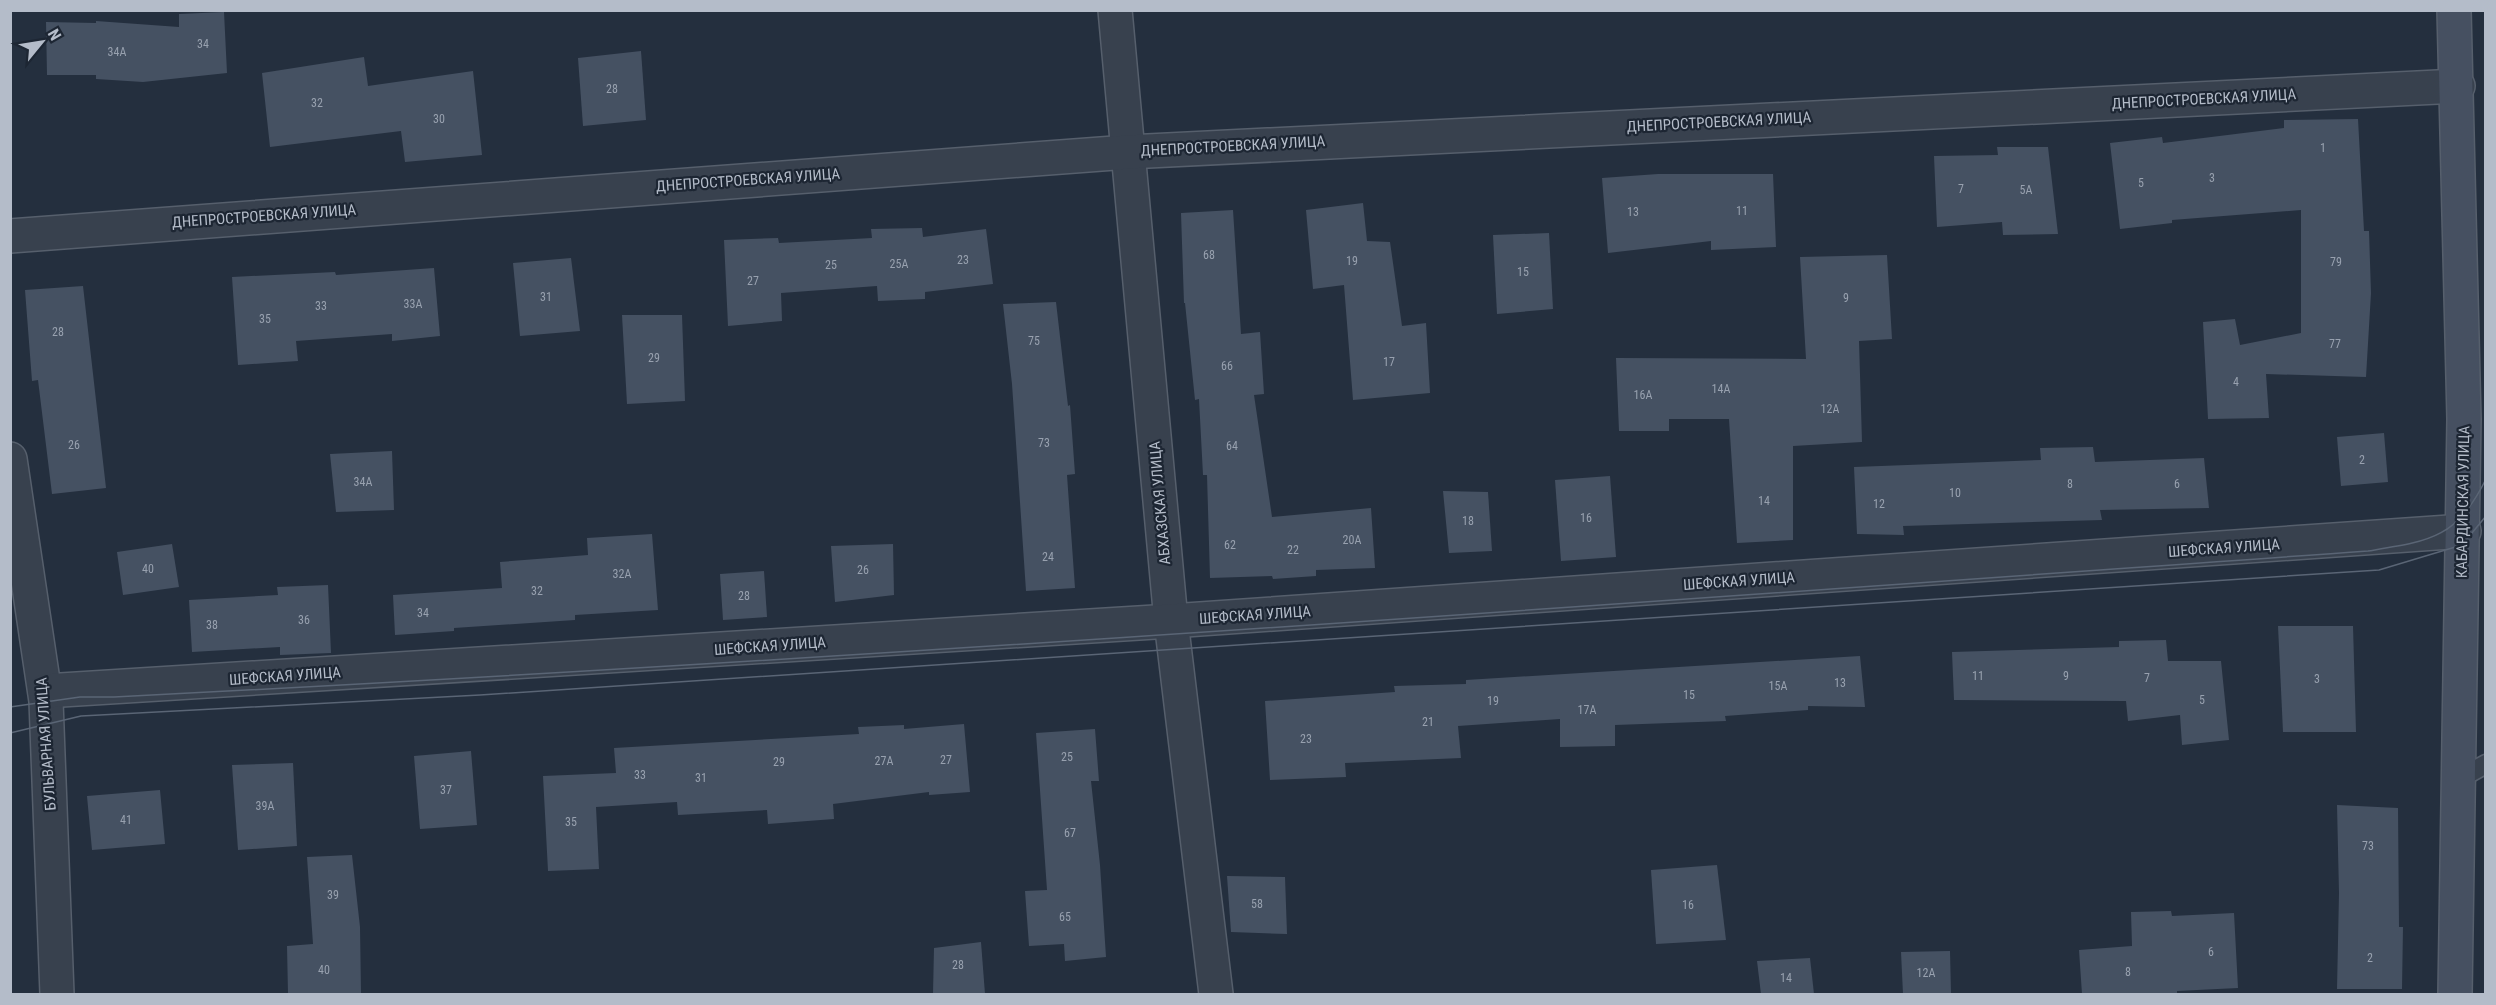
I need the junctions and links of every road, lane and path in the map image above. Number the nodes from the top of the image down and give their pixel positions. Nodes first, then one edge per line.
1 (1115, 10) edge
2 (2454, 10) edge
3 (2458, 86) junction
4 (1128, 152) junction
5 (10, 236) edge
6 (10, 459) edge
7 (2464, 531) junction
8 (1171, 621) junction
9 (45, 692) junction
10 (2472, 771) edge
11 (57, 994) edge
12 (1216, 994) edge
13 (2455, 994) edge

1 - 4 street, АБХАЗСКАЯ УЛИЦА
2 - 3 street, КАБАРДИНСКАЯ УЛИЦА
3 - 4 street, ДНЕПРОСТРОЕВСКАЯ УЛИЦА
3 - 7 street, КАБАРДИНСКАЯ УЛИЦА
4 - 5 street, ДНЕПРОСТРОЕВСКАЯ УЛИЦА
4 - 8 street, АБХАЗСКАЯ УЛИЦА
6 - 9 street, БУЛЬВАРНАЯ УЛИЦА
7 - 8 street, ШЕФСКАЯ УЛИЦА
7 - 10 street, КАБАРДИНСКАЯ УЛИЦА
8 - 9 street, ШЕФСКАЯ УЛИЦА
8 - 12 street, АБХАЗСКАЯ УЛИЦА
9 - 11 street, БУЛЬВАРНАЯ УЛИЦА
10 - 13 street, КАБАРДИНСКАЯ УЛИЦА

